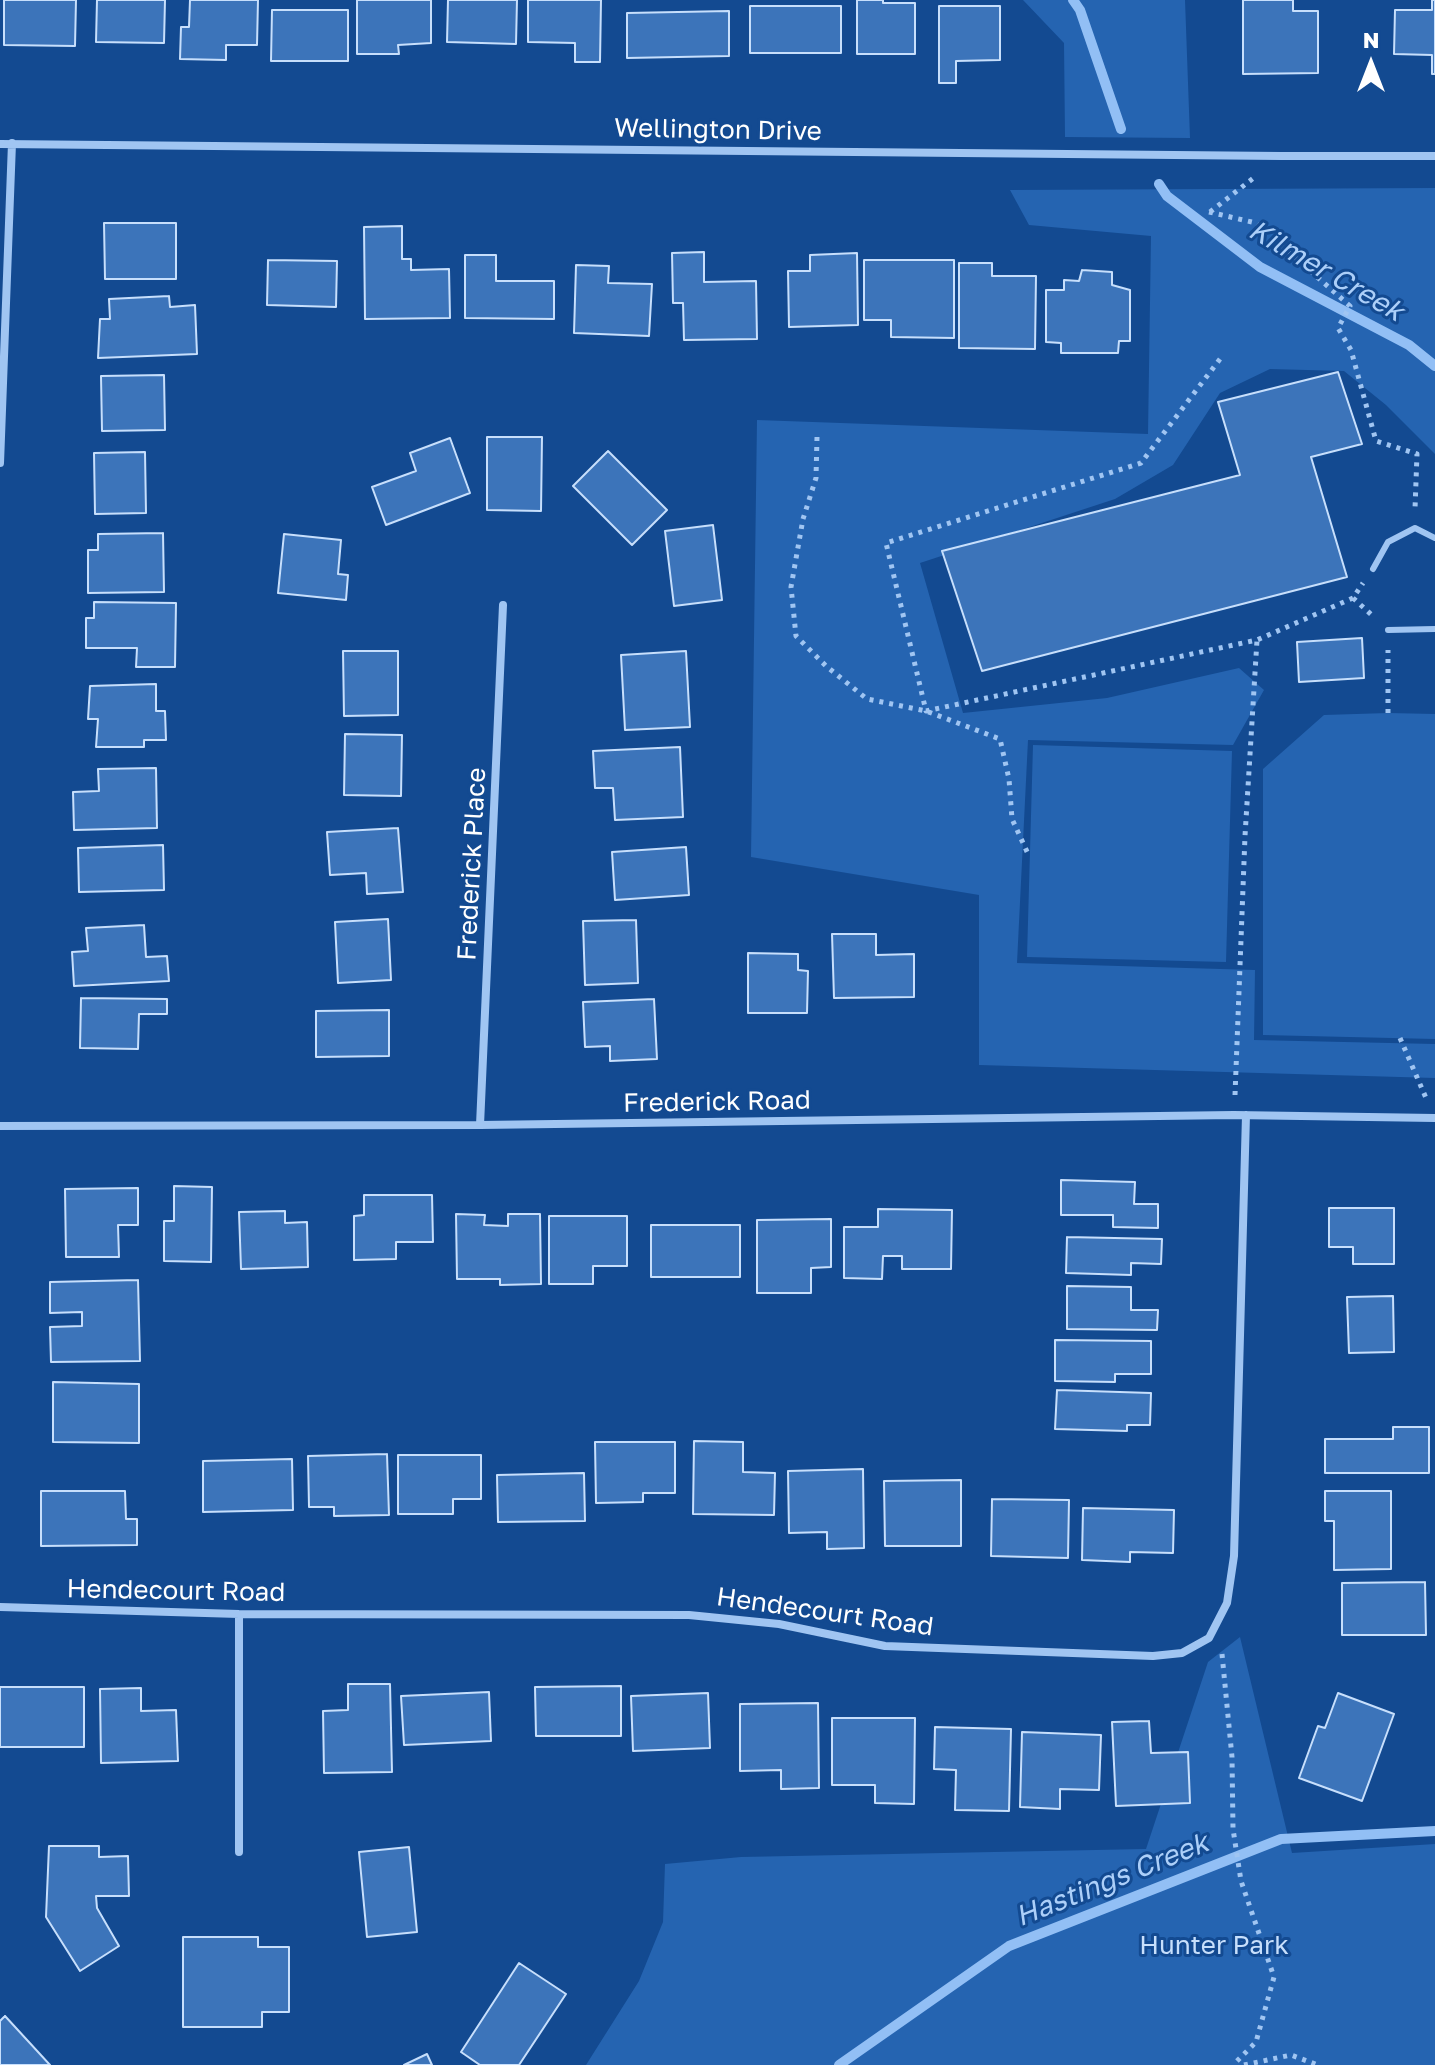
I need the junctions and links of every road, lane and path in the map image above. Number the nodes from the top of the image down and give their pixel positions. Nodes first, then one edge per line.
1 (12, 143) junction
2 (0, 144) edge
3 (1281, 156) junction
4 (1435, 156) edge
5 (1220, 359) dead end
6 (817, 437) dead end
7 (0, 463) edge
8 (1415, 528) junction
9 (1435, 538) edge
10 (1373, 569) joint
11 (503, 605) dead end
12 (1435, 629) edge
13 (1388, 630) dead end
14 (1257, 640) junction
15 (1388, 665) dead end
16 (926, 711) junction
17 (1388, 713) dead end
18 (1029, 856) dead end
19 (1400, 1038) dead end
20 (1234, 1115) junction
21 (1246, 1115) junction
22 (1435, 1118) edge
23 (480, 1125) junction
24 (0, 1126) edge
25 (0, 1607) edge
26 (239, 1614) junction
27 (1218, 1621) junction
28 (239, 1852) dead end
29 (1233, 2065) edge
30 (1244, 2065) edge
31 (1318, 2065) edge

1 - 2 street, Wellington Drive
1 - 3 street, Wellington Drive
1 - 7 street
3 - 4 street, Wellington Drive
3 - 8 path
5 - 16 path
6 - 16 path
8 - 9 lane
8 - 10 lane
10 - 14 path
11 - 23 street, Frederick Place
12 - 13 lane
14 - 16 path
14 - 20 path
15 - 17 path
16 - 18 path
19 - 22 path
20 - 21 street, Frederick Road
20 - 23 street, Frederick Road
21 - 22 street, Frederick Road
21 - 27 street, Hendecourt Road
23 - 24 street, Frederick Road
25 - 26 street, Hendecourt Road
26 - 27 street, Hendecourt Road
26 - 28 street
27 - 29 path
30 - 31 path

